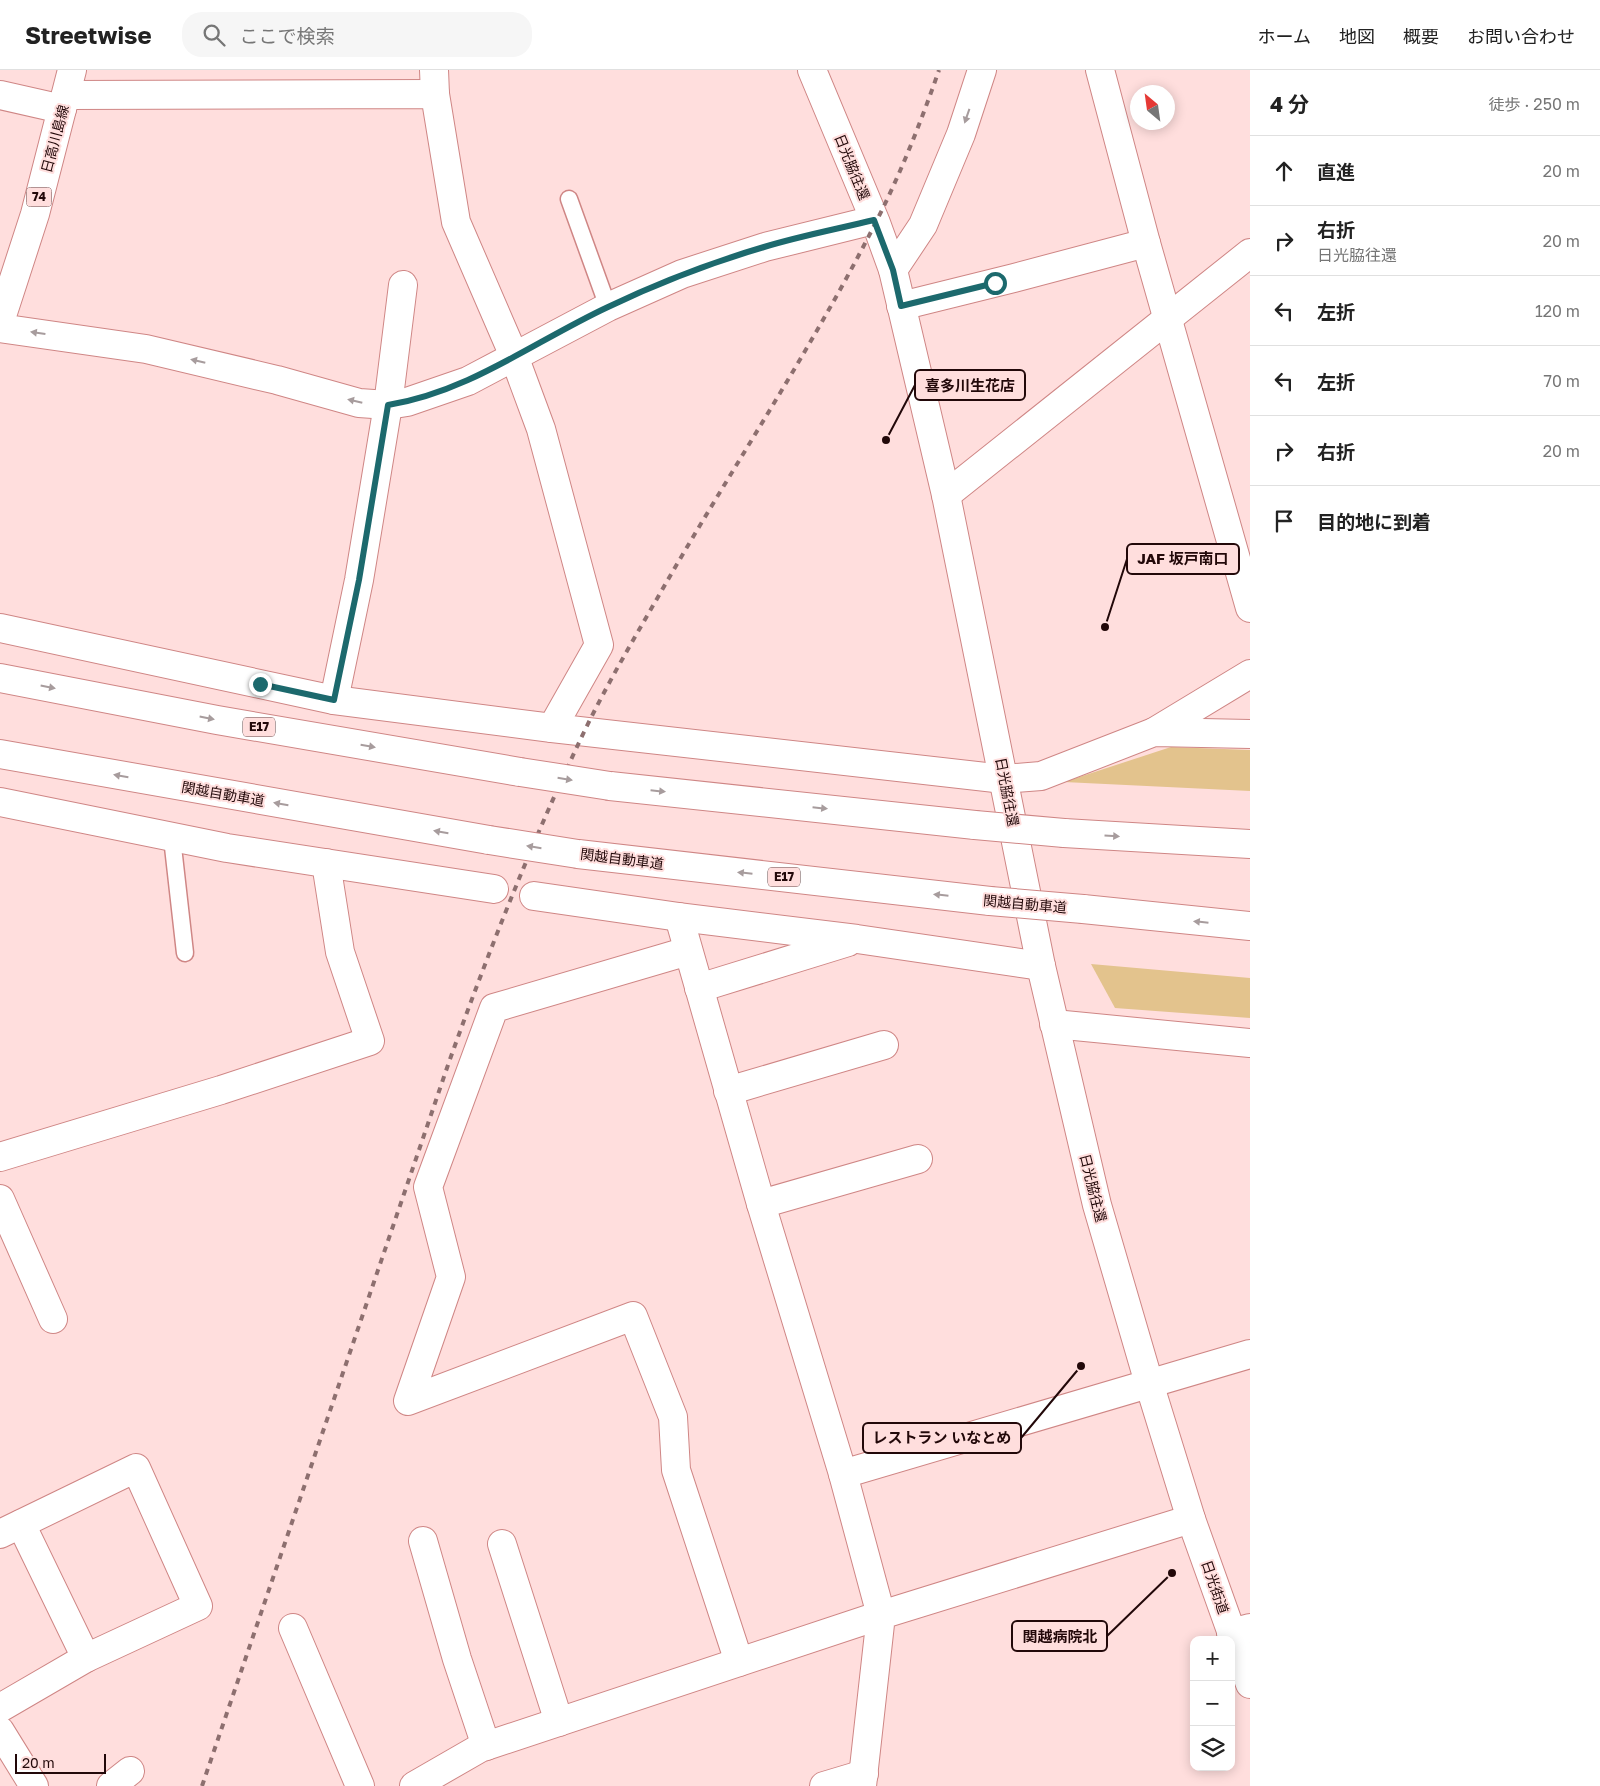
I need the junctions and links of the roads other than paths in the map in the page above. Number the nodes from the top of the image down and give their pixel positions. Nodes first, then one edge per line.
1 (812, 70) edge
2 (982, 70) edge
3 (1100, 70) edge
4 (435, 82) edge
5 (67, 91) edge
6 (0, 95) edge
7 (569, 200) dead end
8 (874, 220) junction
9 (1146, 243) junction
10 (1250, 253) edge
11 (893, 270) junction
12 (403, 284) dead end
13 (901, 306) junction
14 (608, 307) junction
15 (1168, 319) junction
16 (0, 322) edge
17 (0, 328) edge
18 (514, 356) junction
19 (388, 405) junction
20 (946, 495) junction
21 (1250, 608) edge
22 (0, 628) edge
23 (1250, 674) edge
24 (0, 678) edge
25 (334, 700) junction
26 (552, 728) junction
27 (1154, 732) junction
28 (1250, 734) edge
29 (0, 754) edge
30 (1004, 779) junction
31 (0, 802) edge
32 (172, 838) junction
33 (1250, 844) edge
34 (326, 863) junction
35 (494, 889) dead end
36 (534, 896) dead end
37 (679, 917) junction
38 (1250, 926) edge
39 (857, 939) junction
40 (688, 951) junction
41 (185, 953) dead end
42 (1041, 966) junction
43 (699, 988) junction
44 (1054, 1024) junction
45 (1250, 1043) edge
46 (884, 1045) dead end
47 (728, 1091) junction
48 (0, 1157) edge
49 (918, 1159) dead end
50 (0, 1198) edge
51 (761, 1204) junction
52 (52, 1319) dead end
53 (1250, 1354) edge
54 (1149, 1383) junction
55 (843, 1474) junction
56 (1191, 1518) junction
57 (10, 1529) edge
58 (423, 1541) dead end
59 (502, 1544) dead end
60 (881, 1615) junction
61 (293, 1628) dead end
62 (1240, 1630) edge
63 (86, 1658) junction
64 (739, 1662) junction
65 (1250, 1684) edge
66 (0, 1708) edge
67 (559, 1722) junction
68 (0, 1730) edge
69 (486, 1746) junction
70 (863, 1780) edge
71 (424, 1783) edge
72 (34, 1786) edge
73 (360, 1786) edge
74 (824, 1786) edge

1 - 8 main road, 日光脇往還
2 -> 11 main road
3 - 9 main road
4 - 5 main road
4 - 18 main road
5 - 6 main road
5 - 16 main road, 日高川島線 / 74
7 - 14 lane
8 - 11 main road, 日光脇往還
8 - 14 main road
9 - 13 main road
9 - 15 main road
10 - 15 main road
11 - 13 main road, 日光脇往還
12 - 19 main road
13 - 20 main road, 日光脇往還
14 - 18 main road
15 - 20 main road
15 - 21 main road
19 -> 17 main road
18 - 19 main road
18 - 26 main road
19 - 25 main road
20 - 30 main road, 日光脇往還
22 - 25 main road
23 - 27 main road
24 -> 33 main road, E17, bridge
25 - 26 main road
26 - 30 main road
27 - 28 main road
27 - 30 main road
38 -> 29 main road, 関越自動車道 / E17, bridge
30 - 42 main road, 日光脇往還
31 - 32 main road
32 - 34 main road
32 - 41 lane
34 - 35 main road
34 - 48 main road
36 - 37 main road
37 - 39 main road
37 - 40 main road
39 - 42 main road
39 - 43 main road
40 - 43 main road
40 - 64 main road
42 - 44 main road, 日光脇往還
43 - 47 main road
44 - 45 main road
44 - 54 main road, 日光脇往還
46 - 47 main road
47 - 51 main road
49 - 51 main road
50 - 52 main road
51 - 55 main road
53 - 54 main road
54 - 55 main road
54 - 56 main road, 日光脇往還
55 - 60 main road
56 - 60 main road
56 - 62 main road, 日光街道
57 - 63 main road
57 - 63 main road
58 - 69 main road
59 - 67 main road
60 - 64 main road
60 - 70 main road
61 - 73 main road
62 - 65 main road, 日光街道
63 - 66 main road
64 - 67 main road
67 - 69 main road
68 - 72 main road
69 - 71 main road
70 - 74 main road

